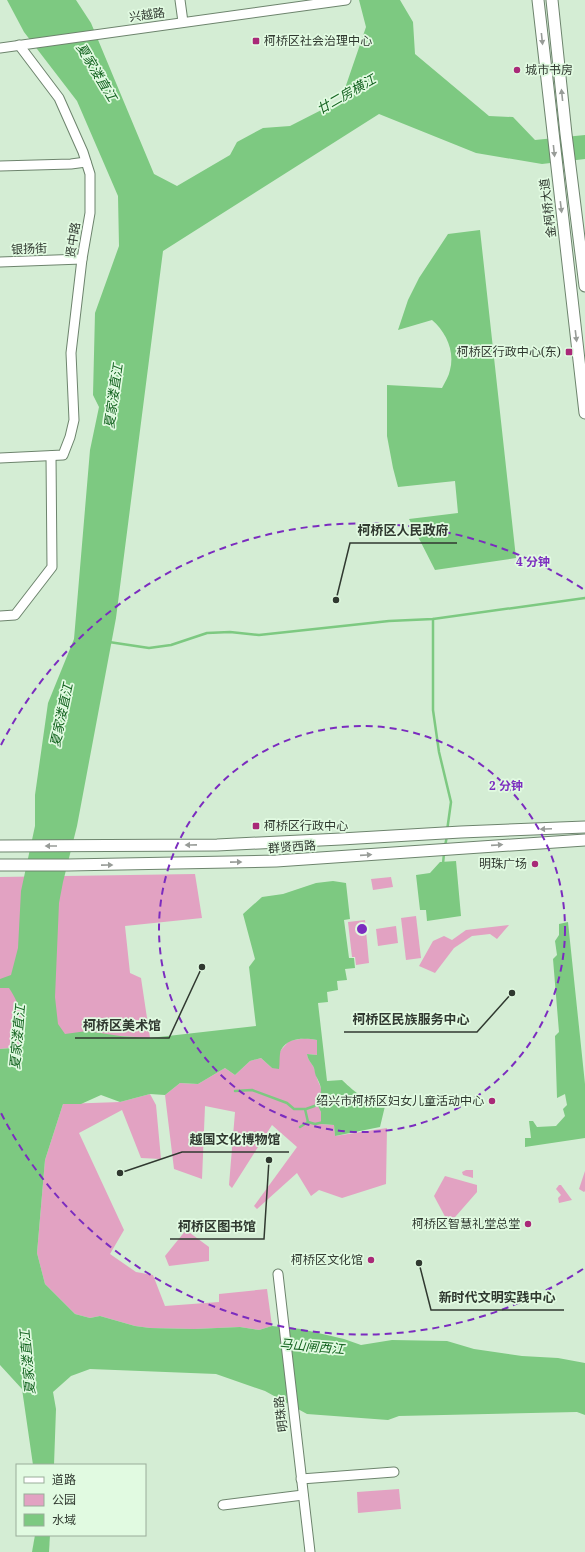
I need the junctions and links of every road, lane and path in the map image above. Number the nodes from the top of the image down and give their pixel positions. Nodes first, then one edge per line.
1 (180, 0) edge
2 (346, 0) edge
3 (538, 0) edge
4 (552, 0) edge
5 (183, 22) junction
6 (23, 45) junction
7 (0, 48) edge
8 (86, 162) junction
9 (0, 166) edge
10 (82, 259) junction
11 (0, 262) edge
12 (585, 286) edge
13 (585, 413) edge
14 (51, 456) junction
15 (0, 458) edge
16 (0, 616) edge
17 (585, 828) edge
18 (585, 840) edge
19 (0, 846) edge
20 (0, 865) edge
21 (278, 1274) dead end
22 (394, 1472) dead end
23 (301, 1479) junction
24 (303, 1495) junction
25 (223, 1505) dead end
26 (310, 1552) edge

1 - 5 street
2 - 5 street, 兴越路
3 -> 13 main road, 金柯桥大道
12 -> 4 main road
5 - 6 street, 兴越路
6 - 7 street, 兴越路
6 - 8 street, 贤中路
8 - 9 street
8 - 10 street, 贤中路
10 - 11 street, 银扬街
10 - 14 street, 贤中路
14 - 15 street
14 - 16 street
17 -> 19 main road, 群贤西路
20 -> 18 main road, 群贤西路
21 - 23 street, 明珠路
22 - 23 street
23 - 24 street, 明珠路
24 - 25 street
24 - 26 street, 明珠路

